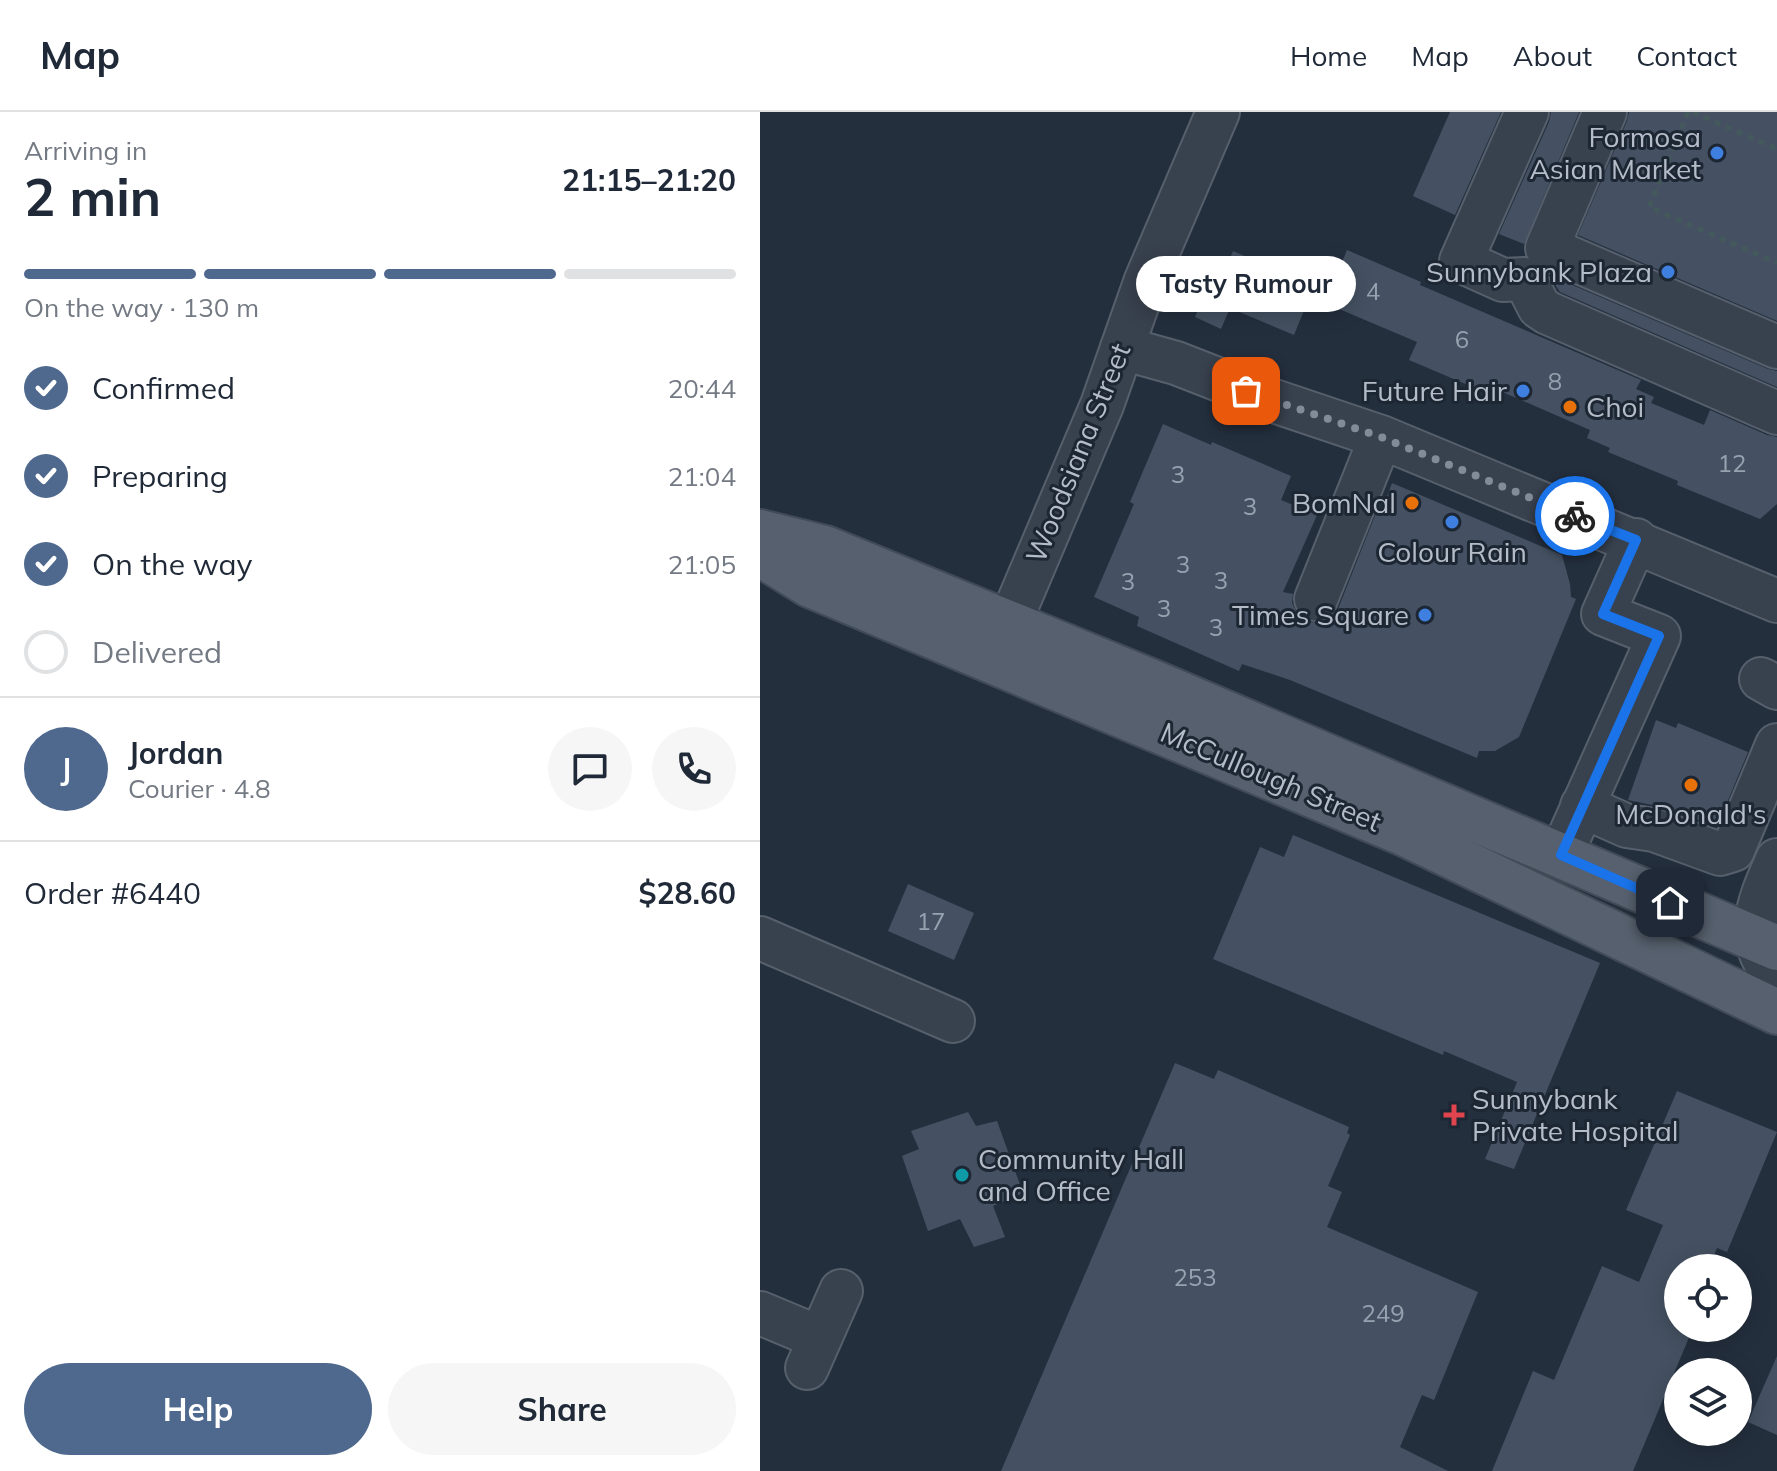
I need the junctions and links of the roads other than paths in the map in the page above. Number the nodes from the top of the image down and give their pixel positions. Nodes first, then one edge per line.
1 (1218, 112) edge
2 (1527, 112) edge
3 (1605, 112) edge
4 (1536, 263) junction
5 (1777, 347) edge
6 (1122, 348) junction
7 (1777, 413) edge
8 (1381, 437) junction
9 (760, 532) edge
10 (1636, 540) junction
11 (760, 554) edge
12 (1316, 599) dead end
13 (1777, 601) edge
14 (1001, 643) junction
15 (1777, 745) edge
16 (1582, 806) junction
17 (1561, 855) junction
18 (1777, 860) edge
19 (760, 938) edge
20 (1771, 956) edge
21 (1777, 1012) edge
22 (953, 1021) dead end
23 (841, 1291) dead end
24 (760, 1313) edge

1 - 6 street, Woodsiana Street
2 - 4 street
3 - 4 street
4 - 5 street
4 - 7 street
6 - 8 street
6 - 14 street, Woodsiana Street
8 - 10 street
8 - 12 street
9 - 14 main road, McCullough Street
10 - 13 street
10 - 16 street
11 - 14 main road, McCullough Street
14 - 17 main road, McCullough Street
14 - 21 main road, McCullough Street
15 - 16 street
16 - 17 street
17 - 20 main road, McCullough Street
18 - 20 street
19 - 22 street
23 - 24 street

